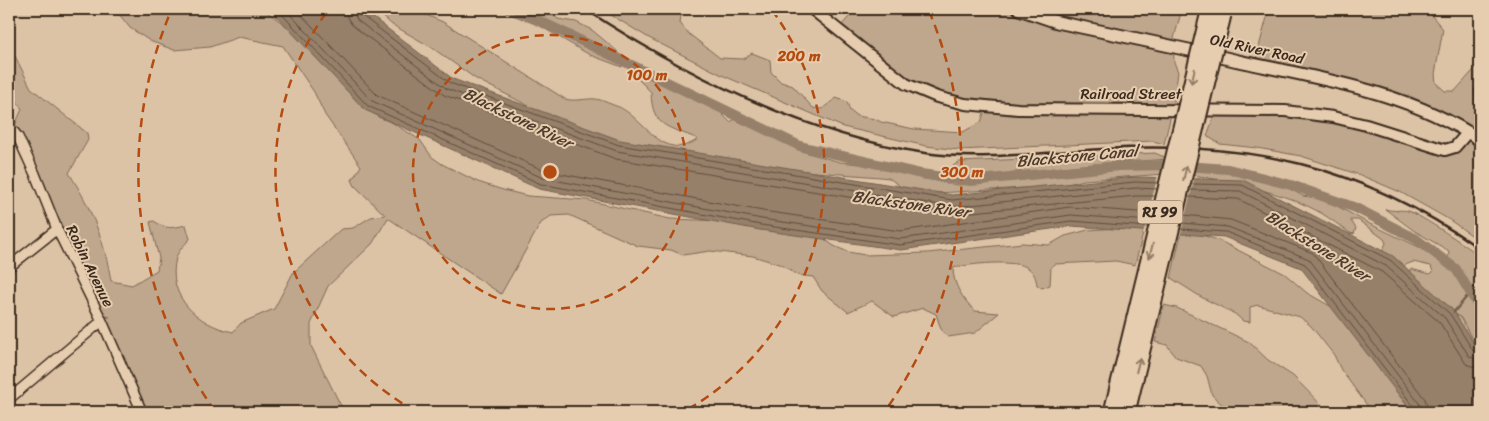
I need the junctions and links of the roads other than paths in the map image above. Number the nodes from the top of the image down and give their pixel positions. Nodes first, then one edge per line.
1 (812, 9) edge
2 (1020, 9) edge
3 (1468, 132) junction
4 (11, 134) edge
5 (1480, 140) edge
6 (56, 229) junction
7 (9, 267) edge
8 (102, 321) junction
9 (9, 399) edge
10 (142, 412) edge
11 (1112, 412) edge
12 (1127, 412) edge

1 - 3 street, Railroad Street
2 - 3 main road, Old River Road
3 - 5 main road, Old River Road
4 - 6 street, Robin Avenue
6 - 7 street
6 - 8 street, Robin Avenue
8 - 9 street
8 - 10 street, Robin Avenue
12 -> 11 highway, RI 99, bridge

